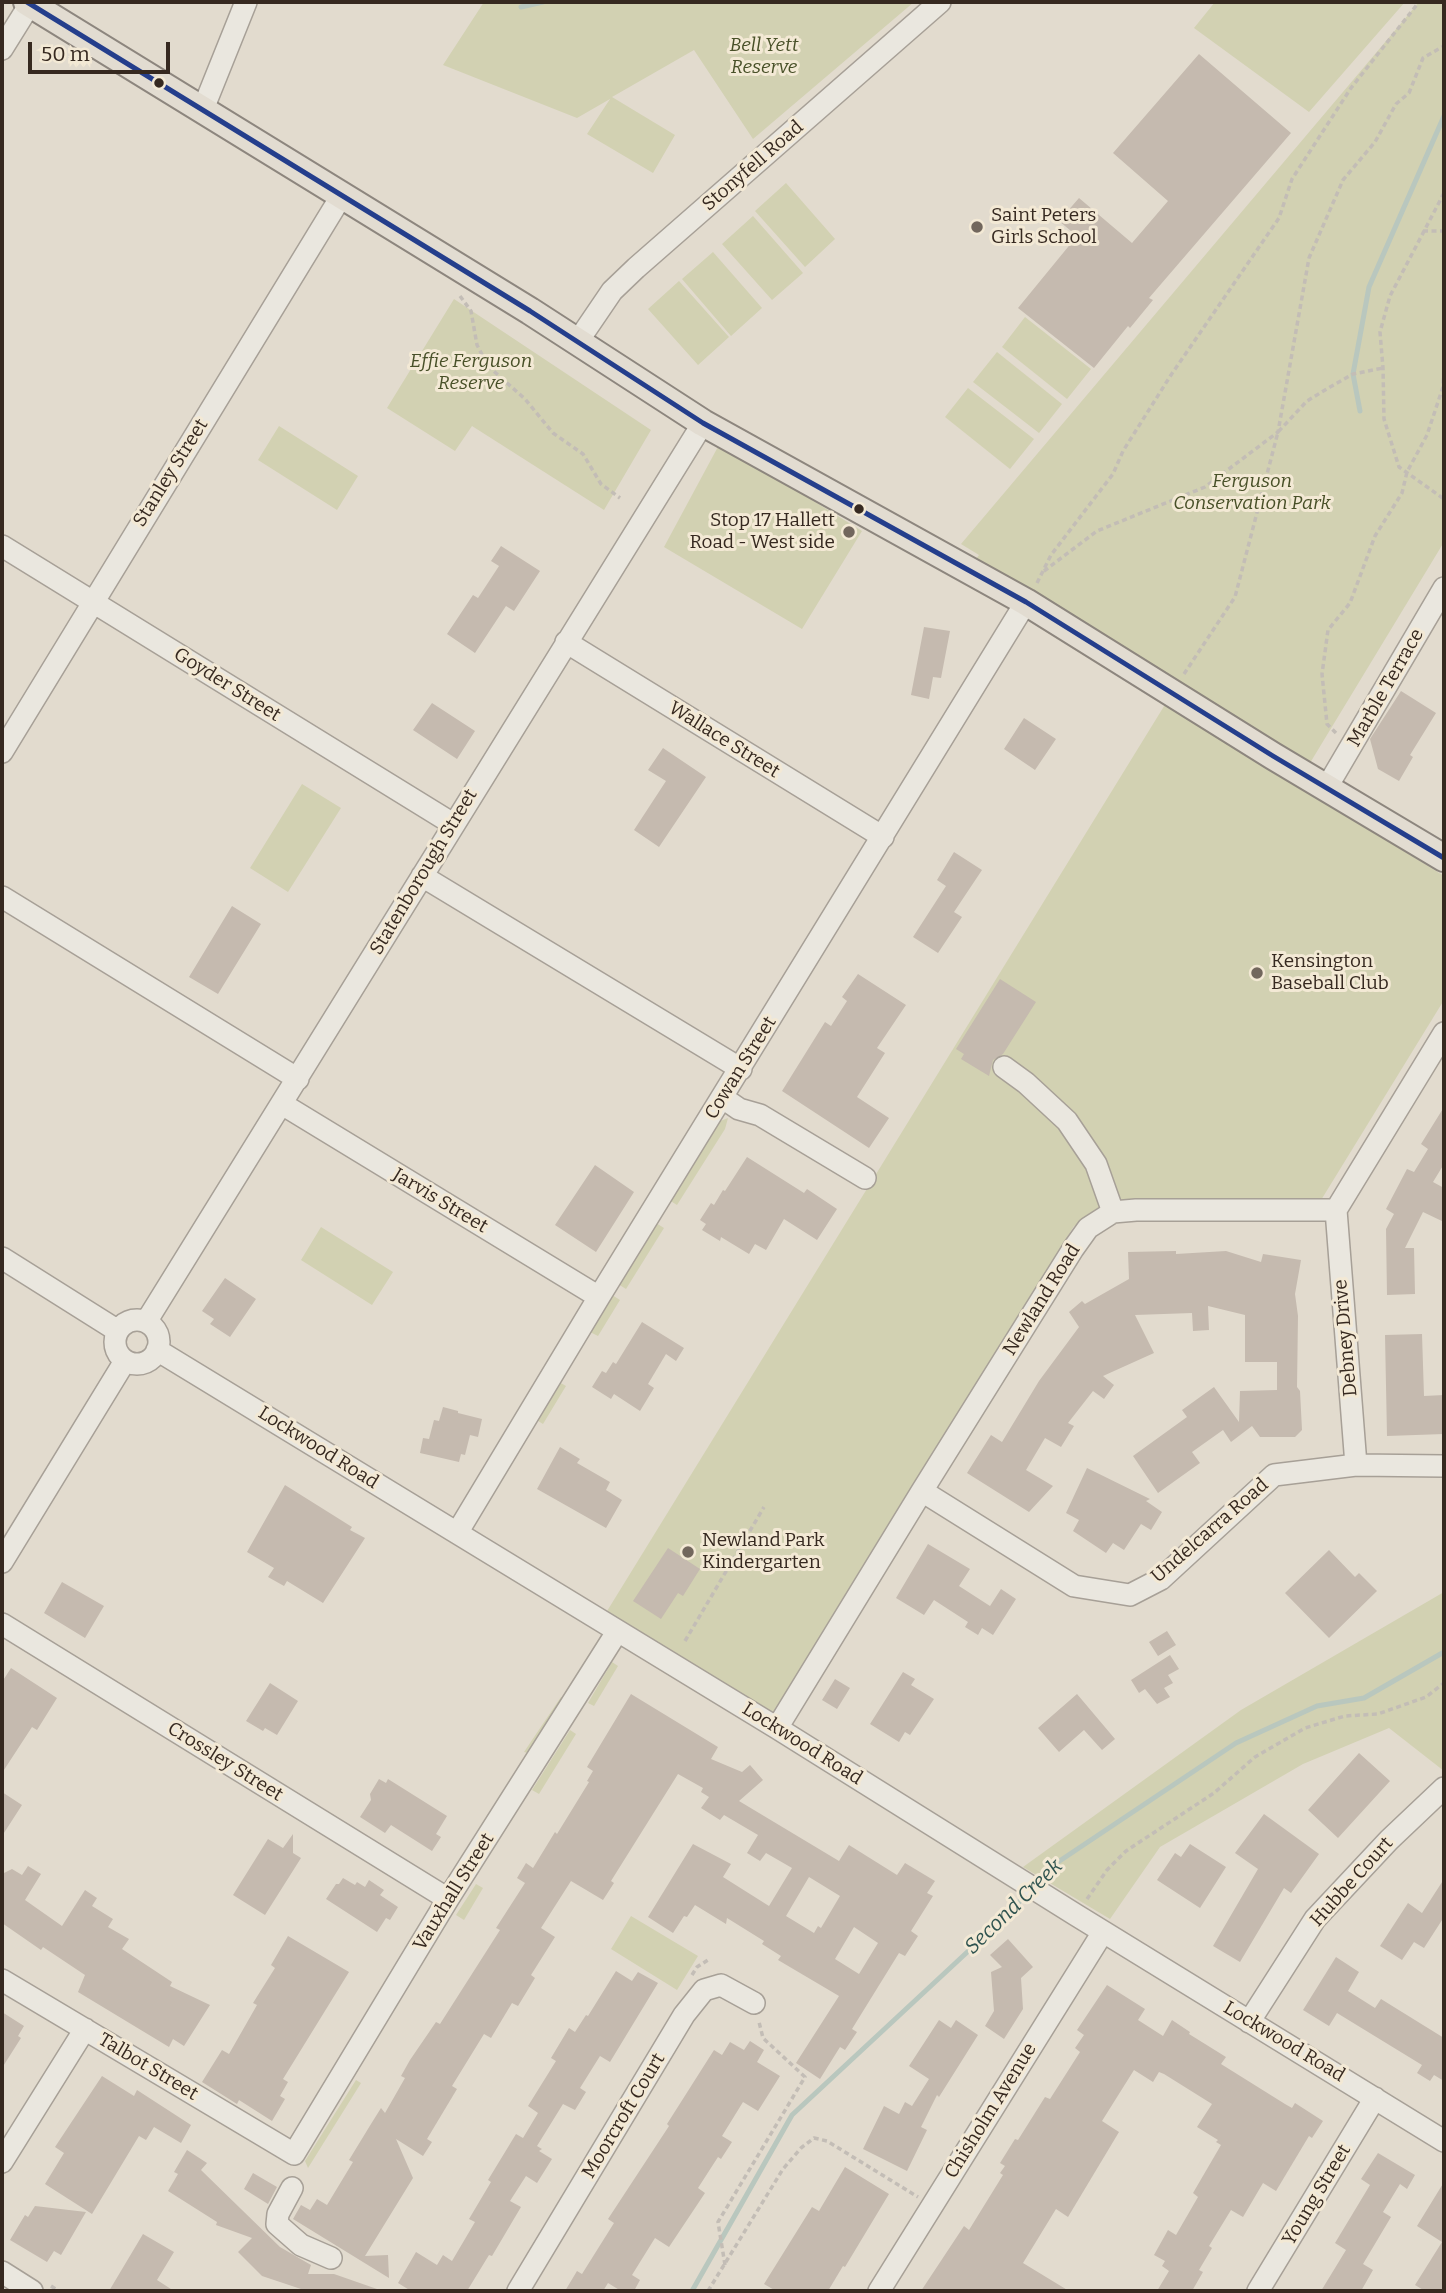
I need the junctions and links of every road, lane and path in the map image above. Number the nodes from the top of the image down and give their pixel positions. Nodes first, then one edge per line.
1 (246, 2) edge
2 (940, 2) edge
3 (1419, 2) edge
4 (28, 3) edge
5 (57, 9) edge
6 (1444, 46) edge
7 (2, 49) edge
8 (203, 109) junction
9 (1444, 192) edge
10 (342, 195) junction
11 (1423, 231) junction
12 (1444, 231) edge
13 (460, 296) dead end
14 (578, 341) junction
15 (1383, 368) junction
16 (1444, 368) edge
17 (704, 424) junction
18 (1278, 432) junction
19 (1407, 472) junction
20 (621, 498) dead end
21 (1444, 499) edge
22 (2, 546) edge
23 (1042, 573) junction
24 (1444, 588) edge
25 (92, 602) junction
26 (1026, 603) junction
27 (566, 642) junction
28 (1171, 693) junction
29 (1350, 749) junction
30 (2, 752) edge
31 (1327, 787) junction
32 (453, 824) junction
33 (883, 837) junction
34 (1444, 858) edge
35 (422, 876) junction
36 (2, 897) edge
37 (1444, 1033) edge
38 (1004, 1067) dead end
39 (741, 1069) junction
40 (298, 1079) junction
41 (723, 1098) junction
42 (282, 1104) junction
43 (865, 1178) dead end
44 (1336, 1210) junction
45 (1113, 1212) junction
46 (2, 1258) edge
47 (599, 1297) junction
48 (146, 1322) junction
49 (118, 1331) junction
50 (157, 1350) junction
51 (125, 1361) junction
52 (1356, 1465) junction
53 (1444, 1466) edge
54 (922, 1491) junction
55 (764, 1507) dead end
56 (457, 1533) junction
57 (2, 1562) edge
58 (2, 1624) edge
59 (617, 1632) junction
60 (685, 1641) dead end
61 (1444, 1683) edge
62 (777, 1728) junction
63 (1444, 1788) edge
64 (448, 1899) junction
65 (1076, 1915) junction
66 (1103, 1932) junction
67 (2, 1979) edge
68 (754, 2003) joint
69 (1250, 2022) junction
70 (85, 2029) junction
71 (1376, 2098) junction
72 (1444, 2141) edge
73 (294, 2154) joint
74 (2, 2162) edge
75 (292, 2188) dead end
76 (932, 2205) junction
77 (331, 2258) dead end
78 (725, 2266) junction
79 (2, 2272) edge
80 (32, 2291) edge
81 (518, 2291) edge
82 (708, 2291) edge
83 (879, 2291) edge
84 (1258, 2291) edge

1 - 8 street
2 - 14 street, Stonyfell Road
3 - 23 path
4 - 5 main road
4 - 7 street
5 - 8 main road
6 - 18 path
8 - 10 main road
9 - 11 path
10 - 14 main road
10 - 25 street, Stanley Street
11 - 12 path
11 - 15 path
13 - 20 path
14 - 17 main road
15 - 18 path
15 - 19 path
16 - 19 path
17 - 26 main road
17 - 27 street, Statenborough Street
18 - 23 path
18 - 28 path
19 - 21 path
19 - 29 path
22 - 25 street, Goyder Street
23 - 26 path
24 - 29 street, Marble Terrace
25 - 30 street, Stanley Street
25 - 32 street, Goyder Street
26 - 28 main road
26 - 33 street, Cowan Street
27 - 32 street, Statenborough Street
27 - 33 street, Wallace Street
28 - 31 main road
29 - 31 street, Marble Terrace
31 - 34 main road
32 - 35 street, Statenborough Street
33 - 39 street, Cowan Street
35 - 39 street
35 - 40 street, Statenborough Street
36 - 40 street
37 - 44 street
38 - 45 street
39 - 41 street, Cowan Street
40 - 42 street, Statenborough Street
41 - 43 street
41 - 47 street, Cowan Street
42 - 47 street, Jarvis Street
42 - 48 street, Statenborough Street
44 - 45 street
44 - 52 street, Debney Drive
45 - 54 street, Newland Road
46 - 49 street
47 - 56 street, Cowan Street
48 - 49 street
48 - 50 street
49 - 51 street
50 - 51 street
50 - 56 street, Lockwood Road
51 - 57 street
52 - 53 street, Undelcarra Road
52 - 54 street, Undelcarra Road
54 - 62 street, Newland Road
55 - 60 path
56 - 59 street, Lockwood Road
58 - 64 street, Crossley Street
59 - 62 street, Lockwood Road
59 - 64 street, Vauxhall Street
61 - 65 path
62 - 65 street, Lockwood Road
63 - 69 street, Hubbe Court
64 - 73 street, Vauxhall Street
65 - 66 street, Lockwood Road
66 - 69 street, Lockwood Road
66 - 76 street, Chisholm Avenue
67 - 70 street, Talbot Street
68 - 78 path
68 - 81 street, Moorcroft Court
69 - 71 street, Lockwood Road
70 - 73 street, Talbot Street
70 - 74 street
71 - 72 street, Lockwood Road
71 - 84 street, Young Street
75 - 77 street
76 - 78 path
76 - 83 street, Chisholm Avenue
78 - 82 path
79 - 80 street

